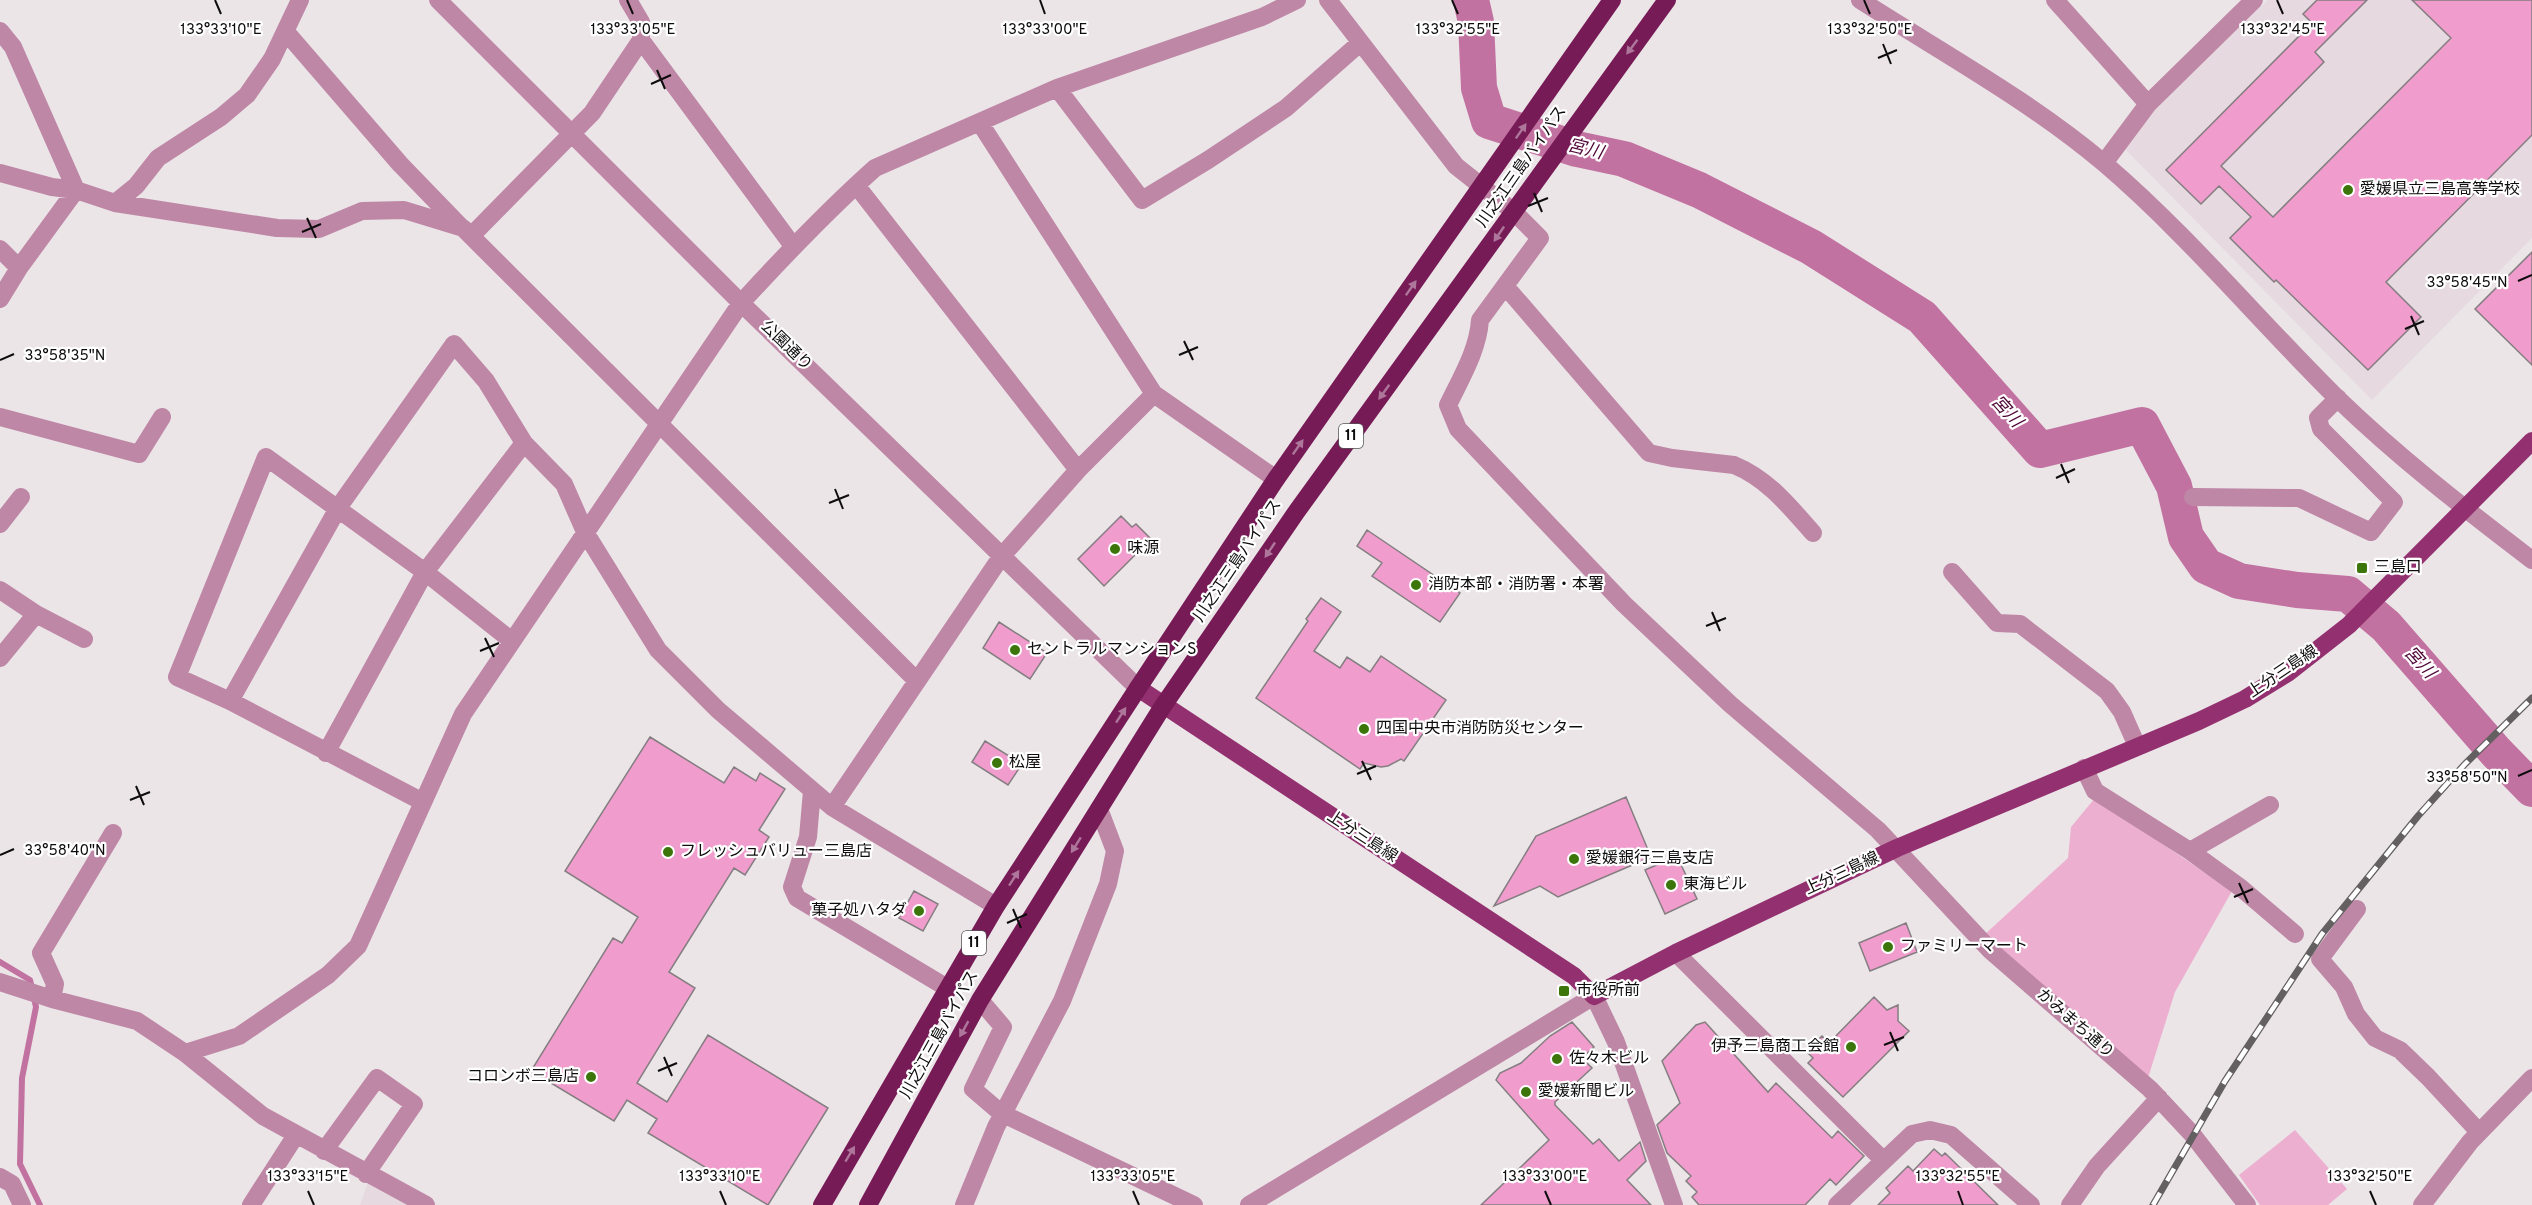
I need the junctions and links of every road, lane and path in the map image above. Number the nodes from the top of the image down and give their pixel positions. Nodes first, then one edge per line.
1 (300, 0) edge
2 (438, 0) edge
3 (628, 0) edge
4 (1298, 0) edge
5 (1328, 0) edge
6 (1612, 0) edge
7 (1667, 0) edge
8 (1860, 0) edge
9 (2055, 0) edge
10 (2254, 0) edge
11 (0, 31) edge
12 (286, 32) junction
13 (641, 40) junction
14 (1360, 43) junction
15 (1057, 88) junction
16 (2148, 104) junction
17 (980, 123) junction
18 (573, 134) junction
19 (2104, 163) junction
20 (0, 172) edge
21 (856, 185) junction
22 (1482, 187) junction
23 (76, 189) junction
24 (115, 203) junction
25 (1514, 212) junction
26 (467, 232) junction
27 (793, 246) junction
28 (0, 249) edge
29 (19, 268) junction
30 (1506, 287) junction
31 (0, 299) edge
32 (741, 303) junction
33 (1155, 394) junction
34 (2338, 398) junction
35 (0, 417) edge
36 (162, 417) dead end
37 (659, 425) junction
38 (2532, 441) edge
39 (524, 443) junction
40 (1078, 470) junction
41 (1276, 479) junction
42 (21, 497) dead end
43 (2193, 497) dead end
44 (338, 508) junction
45 (2463, 508) junction
46 (0, 525) edge
47 (585, 532) junction
48 (1813, 533) dead end
49 (1001, 557) junction
50 (2532, 560) edge
51 (425, 572) junction
52 (1952, 572) dead end
53 (0, 590) edge
54 (36, 614) junction
55 (84, 639) dead end
56 (512, 641) junction
57 (0, 658) edge
58 (916, 680) junction
59 (1138, 688) junction
60 (230, 701) junction
61 (1163, 706) junction
62 (2138, 746) junction
63 (326, 753) junction
64 (2084, 768) junction
65 (813, 790) junction
66 (423, 802) junction
67 (2270, 805) dead end
68 (832, 807) junction
69 (1099, 809) junction
70 (113, 833) dead end
71 (1897, 848) junction
72 (2190, 851) junction
73 (996, 906) junction
74 (2357, 909) dead end
75 (2295, 934) dead end
76 (1676, 953) junction
77 (0, 982) edge
78 (949, 989) junction
79 (1594, 996) junction
80 (52, 999) junction
81 (980, 999) junction
82 (185, 1053) junction
83 (2532, 1078) edge
84 (2159, 1098) junction
85 (1003, 1114) junction
86 (2479, 1132) junction
87 (296, 1135) junction
88 (324, 1151) junction
89 (1883, 1160) junction
90 (366, 1174) junction
91 (0, 1178) edge
92 (22, 1205) edge
93 (251, 1205) edge
94 (426, 1205) edge
95 (822, 1205) edge
96 (868, 1205) edge
97 (964, 1205) edge
98 (1194, 1205) edge
99 (1249, 1205) edge
100 (1674, 1205) edge
101 (1837, 1205) edge
102 (2031, 1205) edge
103 (2070, 1205) edge
104 (2247, 1205) edge
105 (2422, 1205) edge

1 - 12 street
2 - 18 street, 公園通り
3 - 13 street
4 - 15 street
5 - 14 street
22 -> 6 highway, 川之江三島バイパス / 11
7 -> 25 highway, 川之江三島バイパス / 11
8 - 19 street
9 - 16 street
10 - 16 street
11 - 23 street
12 - 24 street
12 - 26 street
13 - 18 street
13 - 27 street
14 - 15 street
14 - 22 street
15 - 17 street
16 - 19 street
17 - 21 street
17 - 33 street
18 - 26 street
18 - 32 street, 公園通り
19 - 34 street
20 - 23 street
21 - 27 street
21 - 40 street
22 - 25 street
41 -> 22 highway, 川之江三島バイパス / 11
23 - 24 street
23 - 29 street
24 - 26 street
25 - 30 street, かみまち通り
25 -> 61 highway, 川之江三島バイパス / 11
26 - 37 street
27 - 32 street
28 - 29 street
29 - 31 street
30 - 48 street
30 - 71 street, かみまち通り
32 - 37 street
32 - 49 street, 公園通り
33 - 40 street
33 - 41 street
34 - 43 street
34 - 45 street
35 - 36 street
37 - 47 street
37 - 58 street
38 - 45 main road, 上分三島線
39 - 44 street
39 - 47 street
39 - 51 street
40 - 49 street
41 - 59 highway, 川之江三島バイパス / 11
42 - 46 street
44 - 51 street
44 - 60 street
44 - 60 street
45 - 50 street
45 - 62 main road, 上分三島線
47 - 56 street
47 - 65 street
49 - 58 street
49 - 59 street, 公園通り
51 - 56 street
51 - 63 street
52 - 62 street
53 - 54 street
54 - 55 street
54 - 57 street
56 - 66 street
58 - 68 street
59 - 61 main road, 上分三島線
73 -> 59 highway, 川之江三島バイパス / 11
60 - 63 street
61 - 69 highway, 川之江三島バイパス / 11
61 - 79 main road, 上分三島線
62 - 64 main road, 上分三島線
63 - 66 street
64 - 71 main road, 上分三島線
64 - 72 street
65 - 68 street
65 - 78 street
66 - 82 street
67 - 72 street
68 - 73 street
69 -> 81 highway, 川之江三島バイパス / 11
69 - 85 street
70 - 80 street
71 - 76 main road, 上分三島線
71 - 84 street, かみまち通り
72 - 75 street
73 - 78 highway, 川之江三島バイパス / 11
74 - 86 street
76 - 79 main road, 上分三島線
76 - 89 street
77 - 80 street
95 -> 78 highway, 川之江三島バイパス / 11
79 - 99 street
79 - 100 street
80 - 82 street
81 - 85 street
81 -> 96 highway, 川之江三島バイパス / 11
82 - 87 street
83 - 86 street
84 - 103 street
84 - 104 street, かみまち通り
85 - 97 street
85 - 98 street
86 - 105 street
87 - 88 street
87 - 93 street
88 - 90 street
88 - 90 street
89 - 101 street
89 - 102 street
90 - 94 street
91 - 92 street

